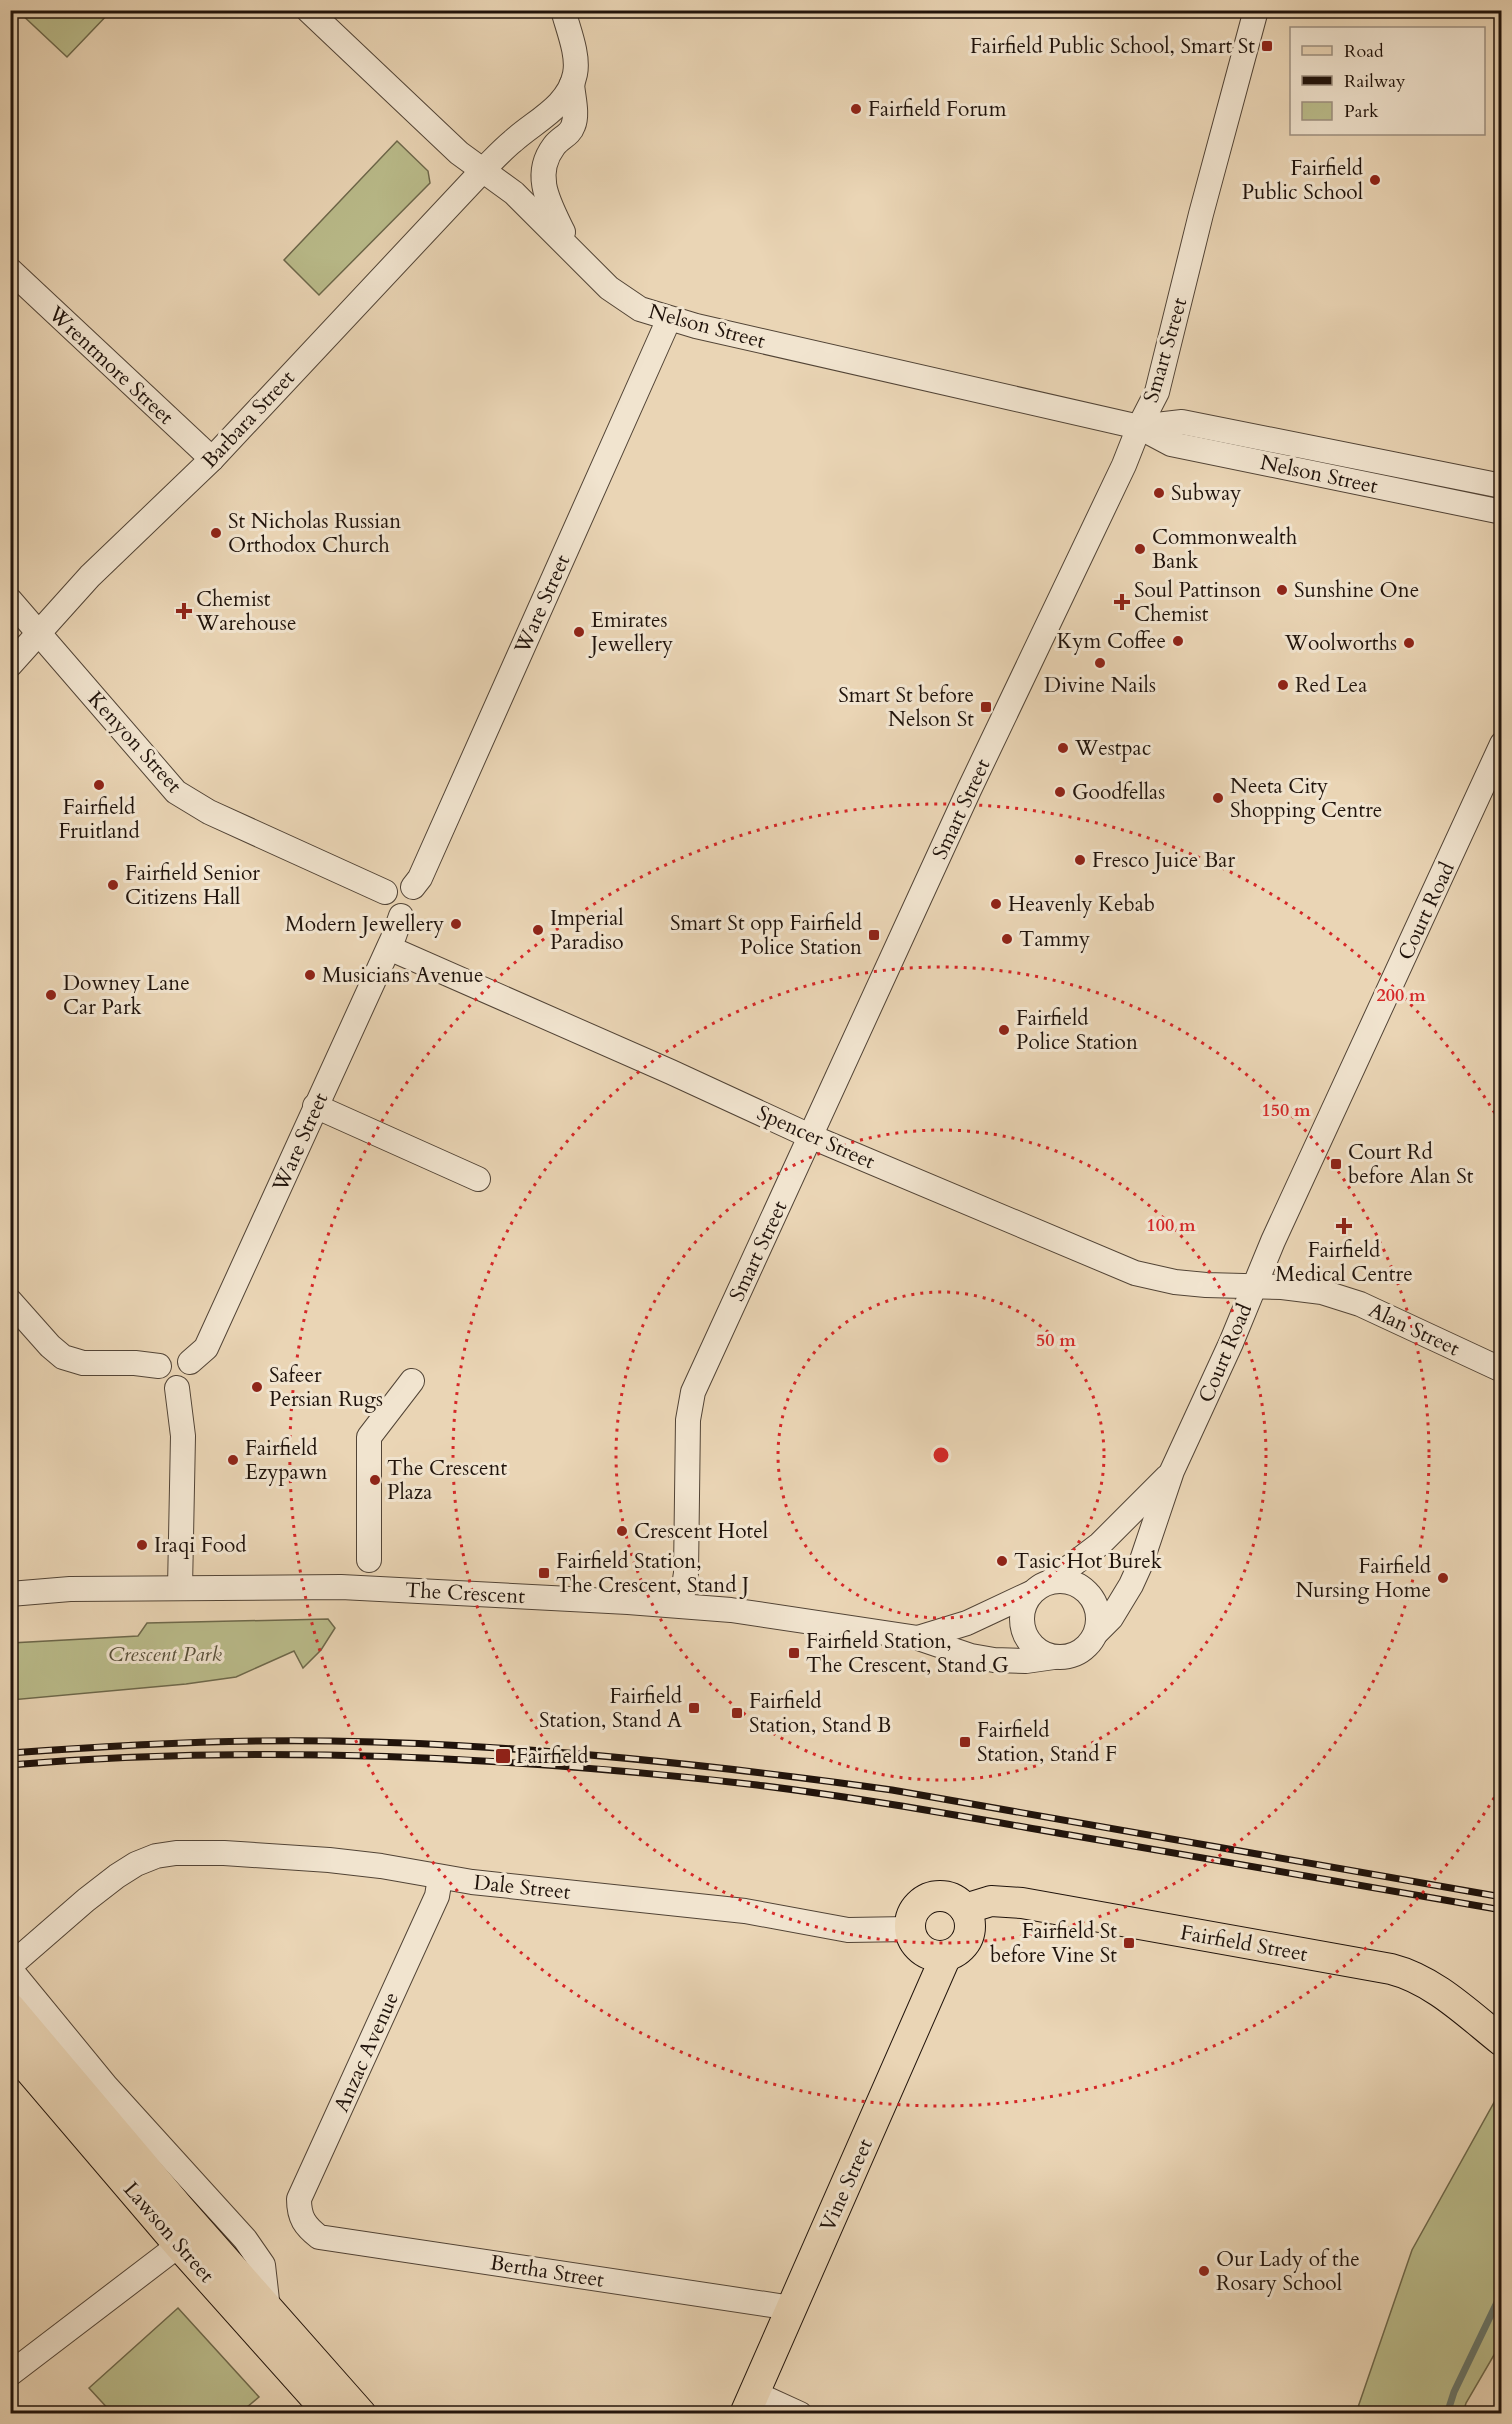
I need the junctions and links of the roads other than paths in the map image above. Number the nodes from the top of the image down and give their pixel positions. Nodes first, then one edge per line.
1 (308, 10) edge
2 (563, 10) edge
3 (1256, 10) edge
4 (572, 84) junction
5 (483, 170) junction
6 (572, 249) junction
7 (10, 270) edge
8 (669, 319) junction
9 (1139, 427) junction
10 (212, 459) junction
11 (1502, 486) edge
12 (1502, 512) edge
13 (10, 600) edge
14 (38, 633) junction
15 (10, 665) edge
16 (1502, 744) edge
17 (413, 887) junction
18 (385, 892) junction
19 (401, 916) junction
20 (389, 948) junction
21 (315, 1106) junction
22 (812, 1137) junction
23 (478, 1179) dead end
24 (1254, 1287) junction
25 (10, 1301) edge
26 (190, 1362) junction
27 (159, 1366) junction
28 (1502, 1370) edge
29 (412, 1381) dead end
30 (177, 1388) junction
31 (1172, 1471) junction
32 (369, 1560) dead end
33 (1041, 1587) junction
34 (180, 1588) junction
35 (10, 1594) edge
36 (681, 1605) junction
37 (1097, 1632) junction
38 (918, 1638) junction
39 (1054, 1657) junction
40 (440, 1878) junction
41 (965, 1909) junction
42 (909, 1929) junction
43 (946, 1956) junction
44 (10, 1968) edge
45 (10, 2008) edge
46 (1502, 2041) edge
47 (10, 2047) edge
48 (173, 2226) junction
49 (306, 2227) joint
50 (792, 2308) junction
51 (268, 2309) junction
52 (10, 2374) edge
53 (749, 2403) edge
54 (330, 2414) edge
55 (361, 2414) edge
56 (801, 2414) edge

1 - 5 street, Nelson Street
2 - 4 street
3 - 9 street, Smart Street
4 - 5 street, Barbara Street
4 - 6 street
5 - 6 street, Nelson Street
5 - 10 street, Barbara Street
6 - 8 street, Nelson Street
7 - 10 street, Wrentmore Street
8 - 9 street, Nelson Street
8 - 17 street, Ware Street
9 - 11 street, Nelson Street
9 - 12 street, Nelson Street
9 - 22 street, Smart Street
10 - 14 street, Barbara Street
13 - 14 street, Kenyon Street
14 - 15 street, Barbara Street
14 - 18 street, Kenyon Street
16 - 24 street, Court Road
17 - 18 street
17 - 19 street
18 - 19 street
19 - 20 street, Ware Street
20 - 21 street, Ware Street
20 - 22 street, Spencer Street
21 - 23 street
21 - 26 street, Ware Street
22 - 24 street, Spencer Street
22 - 36 street, Smart Street
24 - 28 street, Alan Street
24 - 31 street, Court Road
25 - 27 street
26 - 27 street
26 - 30 street
27 - 30 street
29 - 32 street
30 - 34 street
31 - 33 street, Court Road
31 - 37 street, Court Road
33 - 37 street
33 - 38 street, Court Road
33 - 39 street
34 - 35 street, The Crescent
34 - 36 street, The Crescent
36 - 38 street, The Crescent
37 - 39 street
38 - 39 street
40 - 42 street, Dale Street
40 - 44 street, Dale Street
40 - 49 street, Anzac Avenue
41 - 42 main road
41 - 43 main road
41 - 46 main road, Fairfield Street
42 - 43 main road
43 - 50 main road, Vine Street
44 - 51 street
45 - 48 main road, Lawson Street
47 - 48 main road, Lawson Street
48 - 51 main road, Lawson Street
48 - 52 street
48 - 54 main road, Lawson Street
49 - 50 street, Bertha Street
50 - 53 main road, Vine Street
51 - 55 main road, Lawson Street
53 - 56 street

